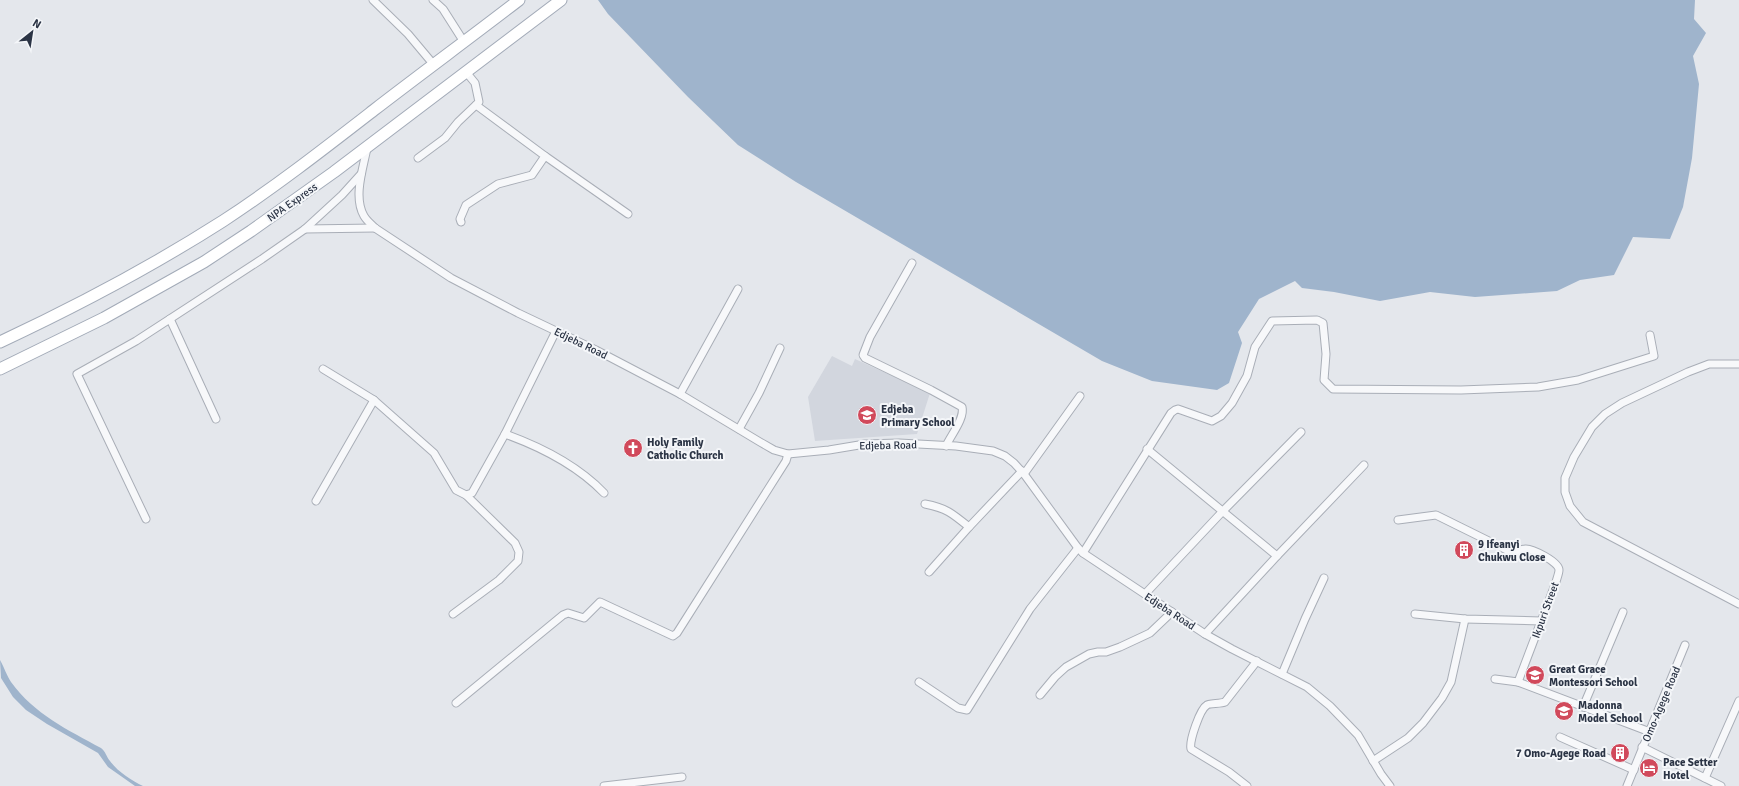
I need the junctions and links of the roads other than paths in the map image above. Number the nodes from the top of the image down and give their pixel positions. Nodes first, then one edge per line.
1 (373, 0) edge
2 (433, 0) edge
3 (519, 0) edge
4 (561, 0) edge
5 (464, 42) junction
6 (434, 65) junction
7 (466, 72) junction
8 (476, 105) junction
9 (367, 148) junction
10 (545, 156) junction
11 (418, 158) dead end
12 (362, 174) junction
13 (628, 214) dead end
14 (462, 222) dead end
15 (375, 228) junction
16 (305, 229) junction
17 (912, 263) dead end
18 (738, 289) dead end
19 (170, 319) junction
20 (556, 331) junction
21 (1650, 335) dead end
22 (0, 342) edge
23 (780, 348) dead end
24 (1739, 364) edge
25 (0, 369) edge
26 (323, 369) dead end
27 (680, 394) junction
28 (1080, 396) dead end
29 (374, 400) junction
30 (216, 419) dead end
31 (739, 429) junction
32 (1301, 432) dead end
33 (505, 434) junction
34 (946, 446) junction
35 (1147, 449) junction
36 (788, 454) junction
37 (1364, 465) dead end
38 (1023, 472) junction
39 (604, 493) dead end
40 (466, 495) junction
41 (316, 501) dead end
42 (924, 504) dead end
43 (1222, 512) junction
44 (146, 519) dead end
45 (1398, 520) dead end
46 (969, 527) junction
47 (1080, 550) junction
48 (1277, 556) junction
49 (929, 572) dead end
50 (1324, 578) dead end
51 (1145, 594) junction
52 (1739, 604) edge
53 (1172, 612) junction
54 (1623, 612) dead end
55 (453, 614) dead end
56 (1415, 614) dead end
57 (1466, 619) junction
58 (1541, 621) junction
59 (1206, 634) junction
60 (1685, 645) dead end
61 (1257, 661) junction
62 (1282, 674) junction
63 (1495, 679) dead end
64 (919, 682) dead end
65 (1518, 682) junction
66 (1040, 695) dead end
67 (1739, 701) edge
68 (456, 703) dead end
69 (1583, 707) junction
70 (1650, 732) junction
71 (1560, 736) dead end
72 (1642, 747) junction
73 (1373, 761) junction
74 (1634, 770) junction
75 (682, 777) dead end
76 (1705, 778) junction
77 (604, 786) edge
78 (1247, 786) edge
79 (1390, 786) edge
80 (1627, 786) edge
81 (1721, 786) edge

1 - 6 street
2 - 5 street
3 - 5 main road
4 - 7 main road, NPA Express
5 - 6 main road
6 - 22 main road
7 - 8 street
7 - 9 main road, NPA Express
8 - 10 street
8 - 11 street
9 - 12 street, Edjeba Road
9 - 25 main road, NPA Express
10 - 13 street
10 - 14 street
12 - 15 street, Edjeba Road
12 - 16 street
15 - 16 street
15 - 20 street, Edjeba Road
16 - 19 street
17 - 34 street
18 - 27 street
19 - 30 street
19 - 44 street
20 - 27 street, Edjeba Road
20 - 33 street
21 - 35 street
23 - 31 street
24 - 52 street
26 - 29 street
27 - 31 street, Edjeba Road
28 - 38 street
29 - 40 street
29 - 41 street
31 - 36 street, Edjeba Road
32 - 43 street
33 - 39 street
33 - 40 street
34 - 36 street, Edjeba Road
34 - 38 street, Edjeba Road
35 - 43 street
35 - 47 street
36 - 68 street
37 - 48 street
38 - 46 street
38 - 47 street, Edjeba Road
40 - 55 street
42 - 46 street
43 - 48 street
43 - 51 street
45 - 58 street, Ikpuri Street
46 - 49 street
47 - 51 street, Edjeba Road
47 - 64 street
48 - 59 street
50 - 62 street
51 - 53 street, Edjeba Road
53 - 59 street, Edjeba Road
53 - 66 street
54 - 69 street
56 - 57 street
57 - 58 street
57 - 73 street
58 - 65 street, Ikpuri Street
59 - 61 street, Edjeba Road
60 - 70 street, Omo-Agege Road
61 - 62 street, Edjeba Road
61 - 78 street
62 - 73 street, Edjeba Road
63 - 65 street
65 - 69 street
67 - 76 street
69 - 70 street
70 - 72 street, Omo-Agege Road
71 - 74 street
72 - 74 street, Omo-Agege Road
72 - 76 street
73 - 79 street, Edjeba Road
74 - 80 street, Omo-Agege Road
75 - 77 street
76 - 81 street

